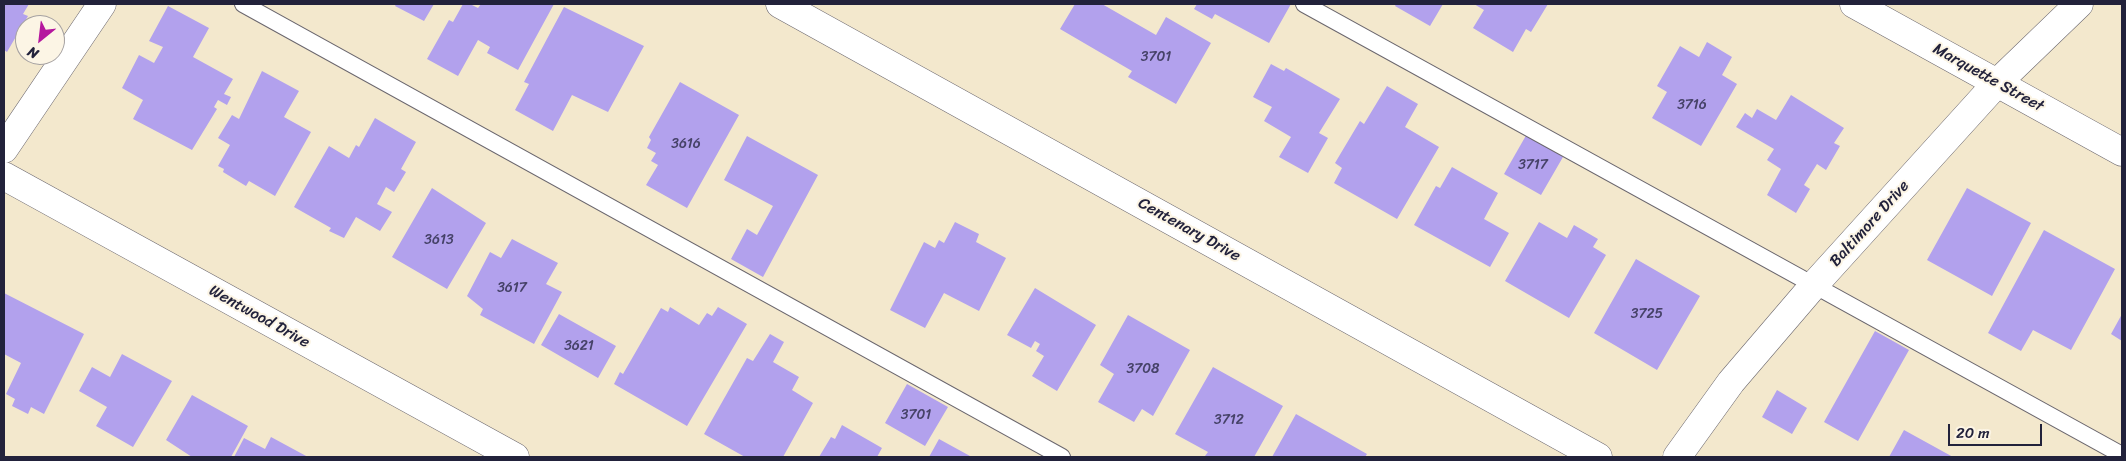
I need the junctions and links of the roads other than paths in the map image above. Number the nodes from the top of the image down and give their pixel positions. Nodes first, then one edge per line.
1 (102, 4) edge
2 (243, 4) edge
3 (780, 4) edge
4 (1304, 4) edge
5 (1854, 4) edge
6 (2079, 4) edge
7 (1997, 83) junction
8 (4, 149) edge
9 (2122, 152) edge
10 (4, 176) edge
11 (1814, 285) junction
12 (2122, 454) edge
13 (515, 457) edge
14 (1062, 457) edge
15 (1598, 457) edge
16 (1677, 457) edge

1 - 8 street
2 - 14 lane
3 - 15 street, Centenary Drive
4 - 11 lane
5 - 7 street, Marquette Street
6 - 7 street, Baltimore Drive
7 - 9 street, Marquette Street
7 - 11 street, Baltimore Drive
10 - 13 street, Wentwood Drive
11 - 12 lane
11 - 16 street, Baltimore Drive

